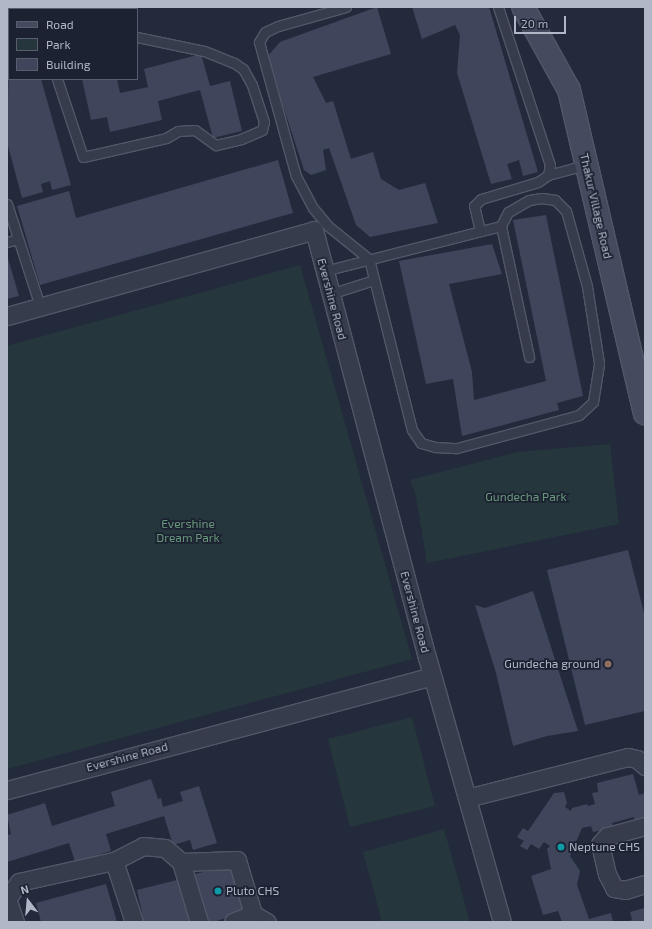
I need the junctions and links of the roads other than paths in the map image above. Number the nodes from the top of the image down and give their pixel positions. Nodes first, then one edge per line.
1 (346, 7) edge
2 (498, 7) edge
3 (523, 7) edge
4 (138, 37) edge
5 (56, 80) edge
6 (278, 118) junction
7 (264, 122) junction
8 (586, 165) junction
9 (548, 175) junction
10 (7, 204) edge
11 (501, 226) junction
12 (480, 231) junction
13 (18, 239) junction
14 (7, 242) edge
15 (368, 259) junction
16 (324, 272) junction
17 (374, 280) junction
18 (330, 294) junction
19 (40, 306) junction
20 (7, 316) edge
21 (530, 357) dead end
22 (645, 413) edge
23 (432, 676) junction
24 (645, 766) edge
25 (7, 790) edge
26 (467, 798) junction
27 (645, 826) edge
28 (114, 861) junction
29 (181, 862) junction
30 (645, 884) edge
31 (252, 914) junction
32 (15, 922) edge
33 (134, 922) edge
34 (199, 922) edge
35 (233, 922) edge
36 (267, 922) edge
37 (502, 922) edge

1 - 6 lane
2 - 9 lane
3 - 8 street, Thakur Village Road
4 - 7 lane
5 - 7 lane
6 - 7 lane
6 - 15 lane
8 - 9 lane
8 - 22 street, Thakur Village Road
9 - 12 lane
10 - 13 lane
11 - 12 lane
11 - 17 lane
11 - 21 lane
12 - 15 lane
13 - 14 lane
13 - 19 lane
15 - 16 lane
15 - 17 lane
16 - 18 street, Evershine Road
16 - 19 street, Evershine Road
17 - 18 lane
18 - 23 street, Evershine Road
19 - 20 street, Evershine Road
23 - 25 street, Evershine Road
23 - 26 street, Evershine Road
24 - 26 street
26 - 37 street, Evershine Road
27 - 30 street
28 - 29 street
28 - 32 street
28 - 33 street
29 - 31 street
29 - 34 street
31 - 35 street
31 - 36 street

